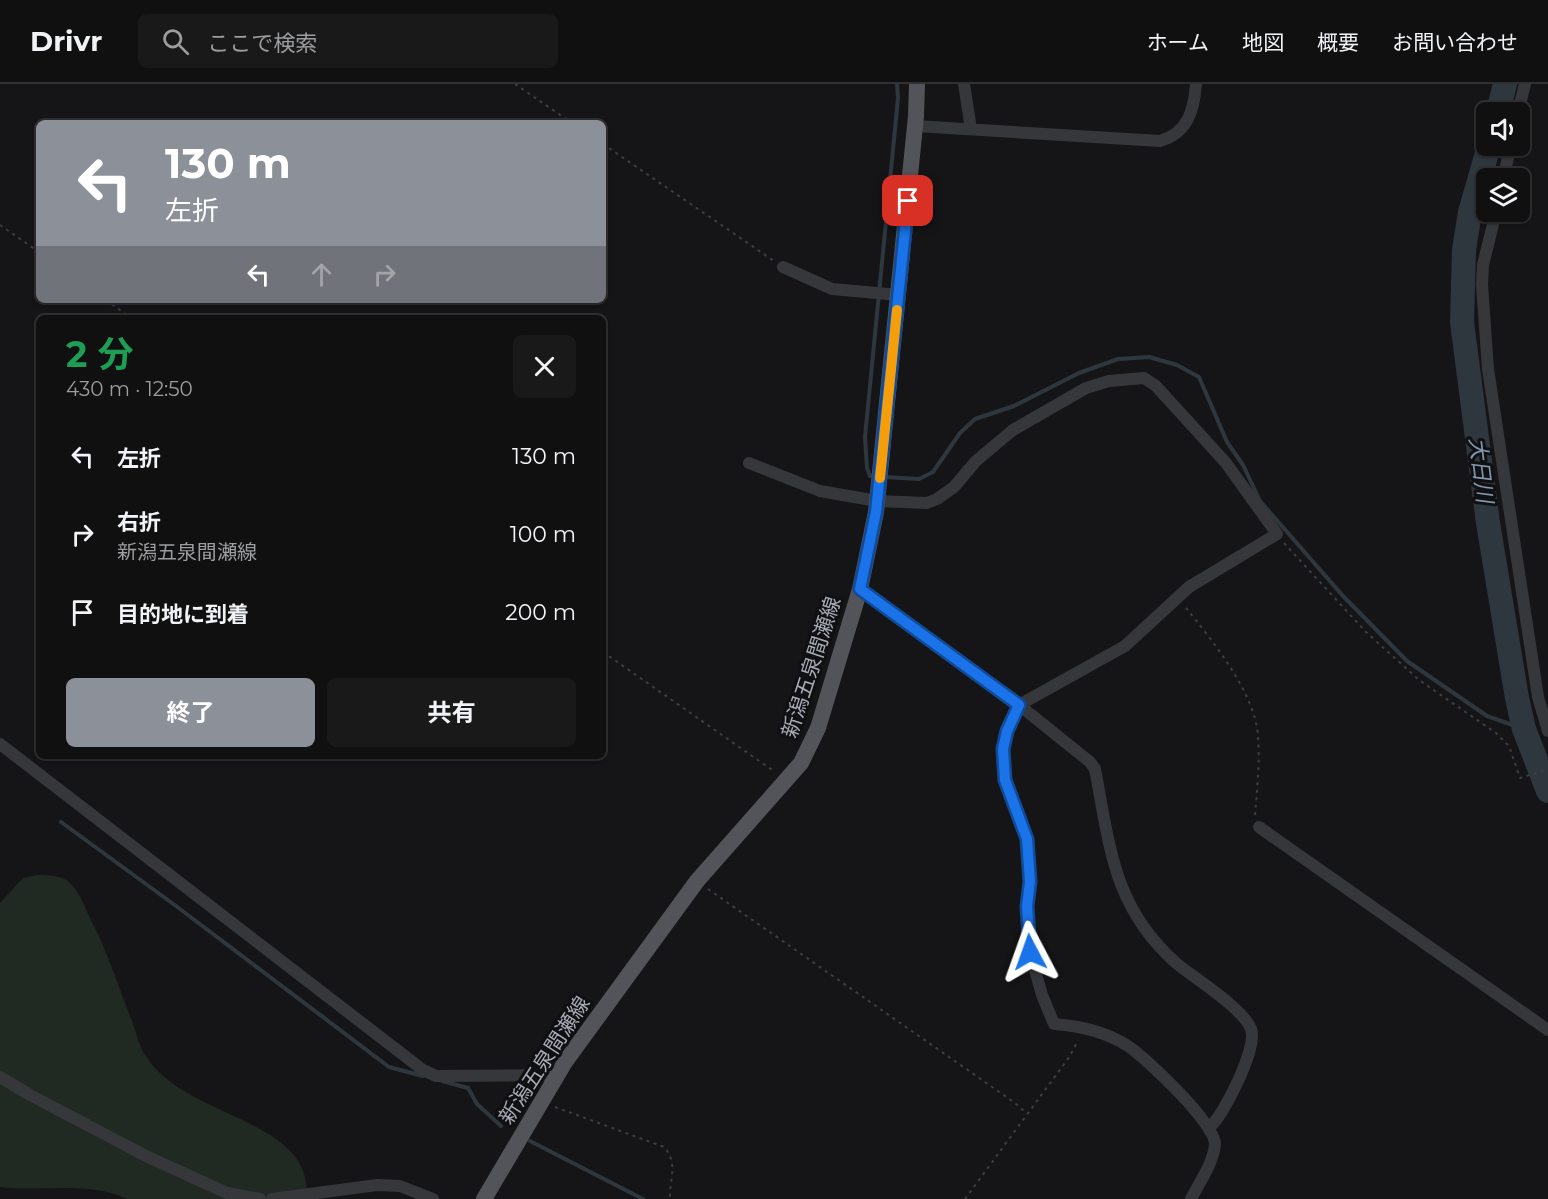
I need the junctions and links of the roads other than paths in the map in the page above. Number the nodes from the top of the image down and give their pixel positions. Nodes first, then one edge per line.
1 (917, 84) edge
2 (964, 84) edge
3 (1196, 84) edge
4 (1525, 84) edge
5 (1520, 102) edge
6 (915, 126) junction
7 (971, 129) junction
8 (1494, 222) edge
9 (783, 267) road end
10 (899, 296) junction
11 (749, 463) dead end
12 (877, 501) junction
13 (860, 589) junction
14 (1019, 705) junction
15 (1548, 731) edge
16 (0, 744) edge
17 (1259, 827) road end
18 (1548, 1030) edge
19 (556, 1075) junction
20 (0, 1077) edge
21 (1210, 1127) junction
22 (260, 1199) edge
23 (272, 1199) edge
24 (433, 1199) edge
25 (484, 1199) edge
26 (1191, 1199) edge

1 - 6 main road, 新潟五泉間瀬線
2 - 7 street
3 - 7 street
4 - 5 street
6 - 7 street
6 - 10 main road, 新潟五泉間瀬線
8 - 15 street
9 - 10 street
10 - 12 main road, 新潟五泉間瀬線
11 - 12 street
12 - 13 main road, 新潟五泉間瀬線
12 - 14 street
13 - 14 street
13 - 19 main road, 新潟五泉間瀬線
14 - 21 street
14 - 21 street
16 - 19 street
17 - 18 street
19 - 25 main road, 新潟五泉間瀬線
20 - 22 street
21 - 26 street
23 - 24 street

